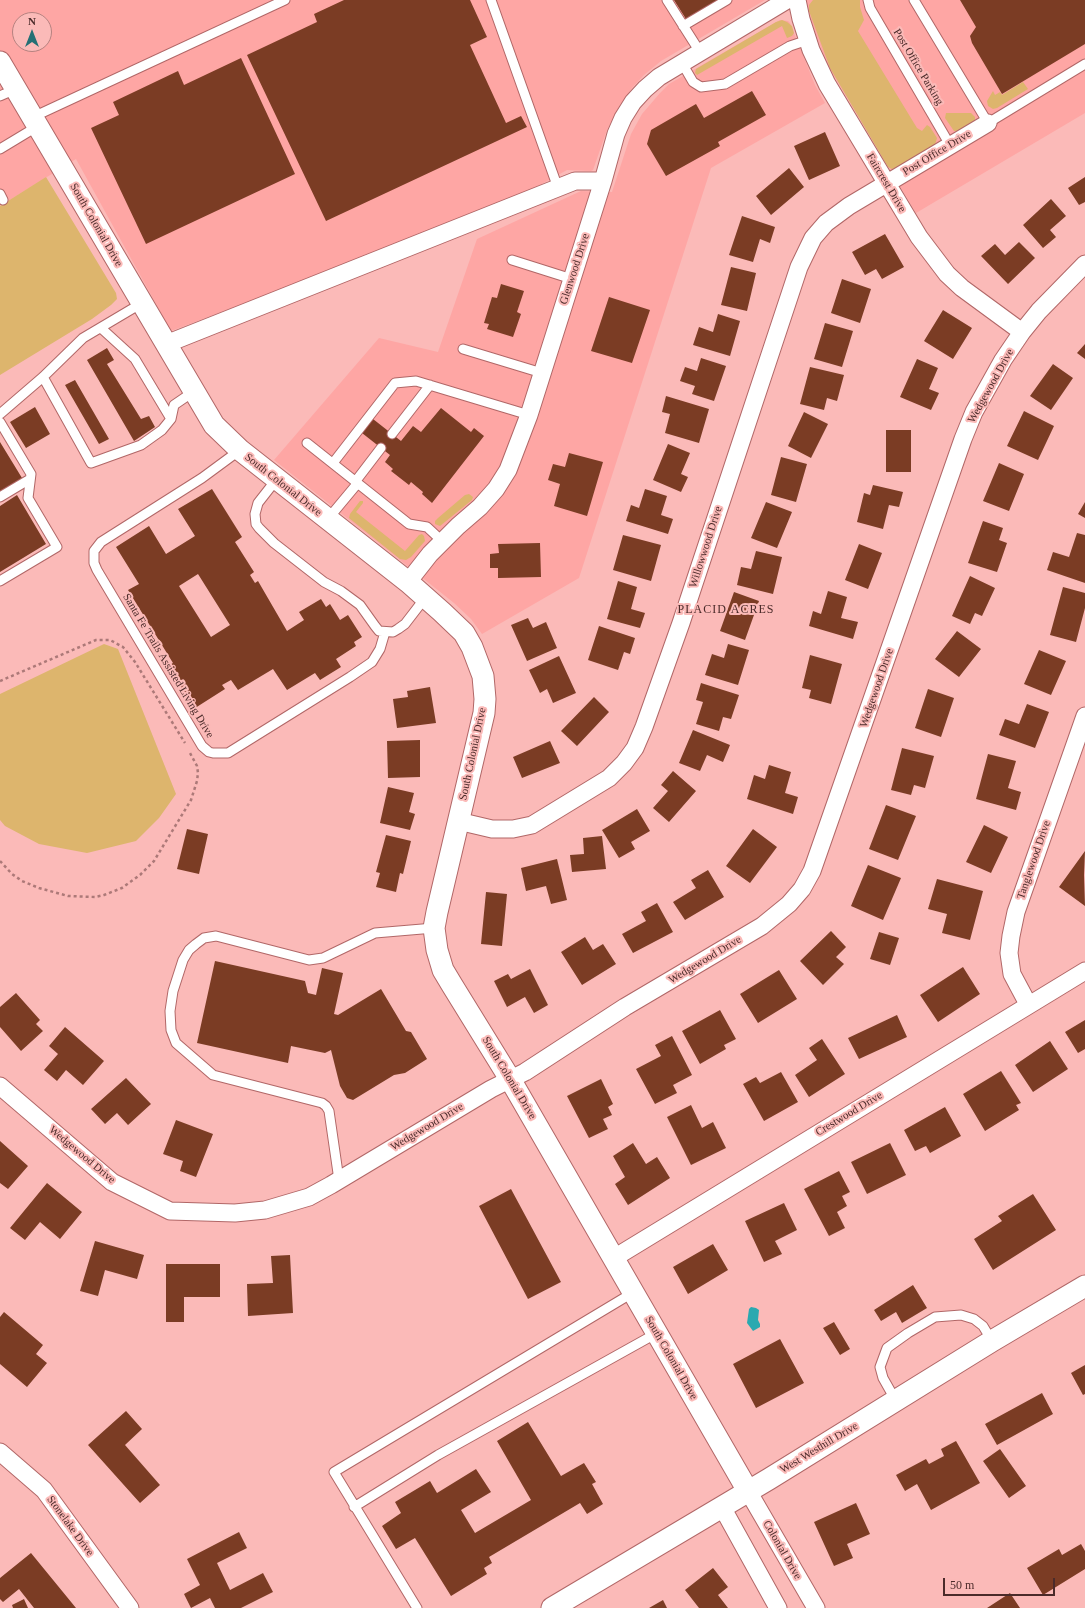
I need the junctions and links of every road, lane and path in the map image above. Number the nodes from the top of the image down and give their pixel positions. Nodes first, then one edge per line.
1 (285, 0) edge
2 (491, 0) edge
3 (667, 0) edge
4 (727, 0) edge
5 (787, 0) edge
6 (797, 0) edge
7 (868, 0) edge
8 (914, 0) edge
9 (683, 26) junction
10 (808, 40) junction
11 (700, 52) junction
12 (0, 62) edge
13 (682, 63) junction
14 (1085, 64) edge
15 (8, 92) edge
16 (36, 122) junction
17 (988, 123) junction
18 (950, 145) junction
19 (0, 149) edge
20 (603, 181) junction
21 (886, 184) junction
22 (558, 188) junction
23 (512, 260) dead end
24 (1085, 264) edge
25 (572, 279) junction
26 (142, 303) junction
27 (101, 328) junction
28 (1022, 332) junction
29 (166, 344) junction
30 (463, 349) dead end
31 (542, 373) junction
32 (43, 377) junction
33 (430, 385) junction
34 (193, 392) junction
35 (0, 414) edge
36 (529, 415) junction
37 (171, 419) junction
38 (0, 422) edge
39 (392, 434) dead end
40 (307, 443) dead end
41 (381, 448) dead end
42 (240, 450) junction
43 (333, 463) junction
44 (30, 479) junction
45 (276, 480) junction
46 (356, 483) junction
47 (0, 497) edge
48 (327, 520) junction
49 (442, 541) junction
50 (0, 581) edge
51 (408, 582) junction
52 (425, 598) junction
53 (385, 632) junction
54 (0, 681) edge
55 (1085, 716) edge
56 (186, 746) dead end
57 (190, 752) dead end
58 (458, 821) junction
59 (0, 861) edge
60 (434, 928) junction
61 (1085, 971) edge
62 (1028, 1004) junction
63 (510, 1079) junction
64 (0, 1086) edge
65 (339, 1180) junction
66 (614, 1258) junction
67 (1085, 1286) edge
68 (634, 1292) junction
69 (657, 1333) junction
70 (992, 1341) junction
71 (896, 1401) junction
72 (0, 1452) edge
73 (748, 1491) junction
74 (354, 1507) junction
75 (722, 1507) junction
76 (130, 1608) edge
77 (417, 1608) edge
78 (552, 1608) edge
79 (778, 1608) edge
80 (816, 1608) edge

1 - 16 lane
2 - 22 lane
3 - 9 lane
4 - 9 lane
5 - 11 street, Glenwood Drive
6 - 10 street, Faircrest Drive
7 - 18 lane, Post Office Parking
8 - 17 lane
9 - 11 lane
10 - 13 lane
10 - 21 street, Faircrest Drive
11 - 13 street, Glenwood Drive
12 - 15 street, South Colonial Drive
13 - 20 street, Glenwood Drive
14 - 17 lane
15 - 16 street, South Colonial Drive
16 - 19 lane
16 - 26 street, South Colonial Drive
17 - 18 street, Post Office Drive
18 - 21 street, Post Office Drive
20 - 22 street
20 - 25 street, Glenwood Drive
21 - 28 street, Faircrest Drive
21 - 58 street, Willowwood Drive
22 - 29 street
23 - 25 lane
24 - 28 street, Wedgewood Drive
25 - 31 street, Glenwood Drive
26 - 27 lane
26 - 29 street, South Colonial Drive
27 - 32 lane
27 - 37 lane
28 - 63 street, Wedgewood Drive
29 - 34 street, South Colonial Drive
30 - 31 lane
31 - 36 street, Glenwood Drive
32 - 35 lane
32 - 37 lane
33 - 36 lane
33 - 39 lane
33 - 43 lane
34 - 37 lane
34 - 42 street, South Colonial Drive
36 - 49 street, Glenwood Drive
38 - 44 lane
40 - 43 lane
41 - 46 lane
42 - 45 street, South Colonial Drive
42 - 53 lane, Santa Fe Trails Assisted Living Drive
43 - 46 lane
44 - 47 lane
44 - 50 lane
45 - 48 street, South Colonial Drive
45 - 53 lane
46 - 48 lane
46 - 49 lane
48 - 51 street, South Colonial Drive
49 - 51 street, Glenwood Drive
51 - 52 street, South Colonial Drive
52 - 53 lane
52 - 58 street, South Colonial Drive
54 - 56 path
55 - 62 street, Tanglewood Drive
57 - 59 path
58 - 60 street, South Colonial Drive
60 - 63 street, South Colonial Drive
60 - 65 lane
61 - 62 street, Crestwood Drive
62 - 66 street, Crestwood Drive
63 - 65 street, Wedgewood Drive
63 - 66 street, South Colonial Drive
64 - 65 street, Wedgewood Drive
66 - 68 street, South Colonial Drive
67 - 70 street, West Westhill Drive
68 - 69 street, South Colonial Drive
68 - 74 lane
69 - 73 street, South Colonial Drive
69 - 74 lane
70 - 71 street, West Westhill Drive
70 - 71 lane
71 - 73 street, West Westhill Drive
72 - 76 street, Stonelake Drive
73 - 75 street, West Westhill Drive
73 - 80 street, Colonial Drive
74 - 77 lane
75 - 78 street, West Westhill Drive
75 - 79 street

